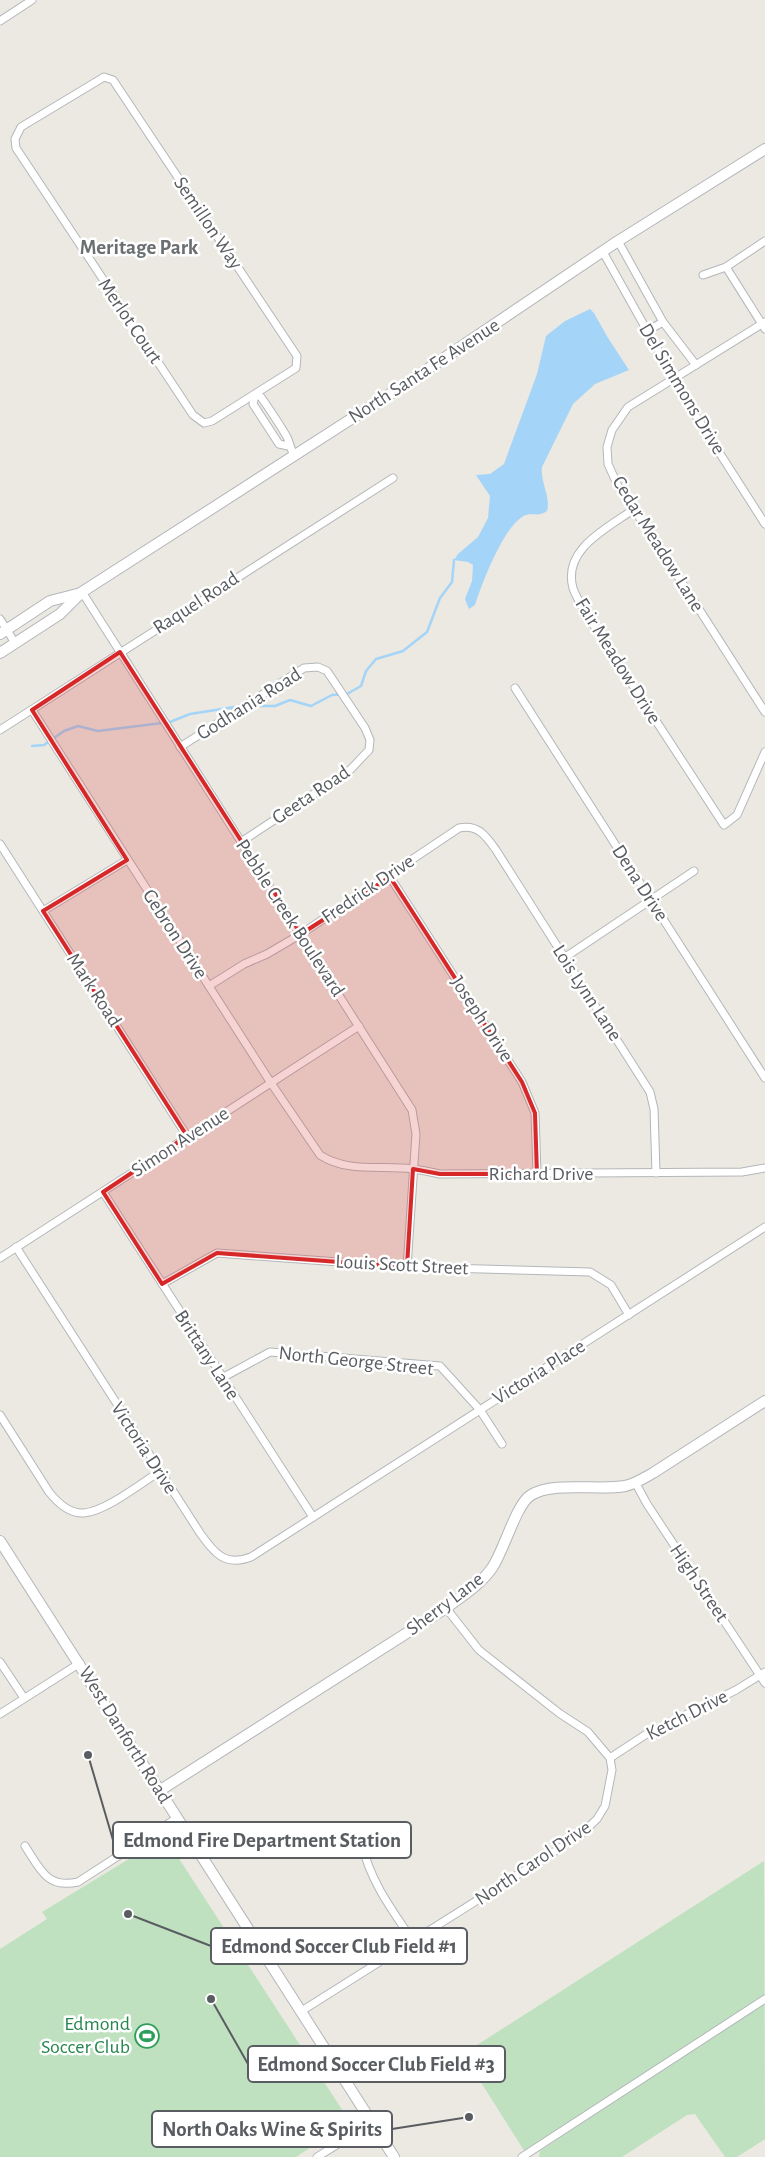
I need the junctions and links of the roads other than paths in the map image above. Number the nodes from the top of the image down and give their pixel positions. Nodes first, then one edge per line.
1 (32, 0) edge
2 (0, 21) edge
3 (14, 139) joint
4 (765, 149) edge
5 (618, 241) junction
6 (765, 241) edge
7 (603, 252) junction
8 (726, 268) junction
9 (703, 275) dead end
10 (663, 322) junction
11 (764, 325) edge
12 (647, 331) junction
13 (696, 365) junction
14 (675, 379) junction
15 (255, 395) junction
16 (272, 414) junction
17 (263, 420) junction
18 (291, 450) junction
19 (394, 478) dead end
20 (634, 510) junction
21 (765, 524) edge
22 (82, 592) junction
23 (0, 620) edge
24 (3, 632) edge
25 (15, 643) junction
26 (120, 652) junction
27 (0, 653) edge
28 (515, 688) dead end
29 (32, 710) junction
30 (765, 712) edge
31 (0, 730) edge
32 (370, 740) joint
33 (180, 747) junction
34 (765, 752) edge
35 (476, 828) joint
36 (241, 842) junction
37 (0, 844) edge
38 (127, 860) junction
39 (694, 871) dead end
40 (390, 877) junction
41 (650, 900) junction
42 (43, 911) junction
43 (301, 934) junction
44 (564, 958) junction
45 (209, 986) junction
46 (359, 1026) junction
47 (765, 1078) edge
48 (271, 1083) junction
49 (187, 1136) junction
50 (320, 1156) joint
51 (765, 1168) edge
52 (413, 1169) junction
53 (656, 1173) junction
54 (538, 1174) junction
55 (103, 1192) junction
56 (765, 1227) edge
57 (16, 1247) junction
58 (0, 1258) edge
59 (407, 1267) junction
60 (162, 1284) junction
61 (629, 1315) junction
62 (222, 1378) junction
63 (765, 1401) edge
64 (480, 1410) junction
65 (0, 1415) edge
66 (502, 1444) dead end
67 (159, 1472) junction
68 (635, 1482) junction
69 (313, 1517) junction
70 (0, 1541) edge
71 (446, 1608) junction
72 (0, 1662) edge
73 (80, 1663) junction
74 (762, 1674) edge
75 (765, 1683) edge
76 (24, 1698) junction
77 (0, 1714) edge
78 (610, 1758) junction
79 (159, 1791) junction
80 (177, 1818) junction
81 (362, 1844) dead end
82 (25, 1846) dead end
83 (413, 1941) junction
84 (765, 1999) edge
85 (300, 2012) junction
86 (372, 2122) junction
87 (317, 2157) edge
88 (394, 2157) edge
89 (522, 2157) edge

1 - 2 street
3 - 15 street, Merlot Court
3 - 15 street, Semillon Way
4 - 5 street, North Santa Fe Avenue
5 - 7 street, North Santa Fe Avenue
5 - 10 street
6 - 8 street
7 - 12 street, Del Simmons Drive
7 - 18 street, North Santa Fe Avenue
8 - 9 street
8 - 11 street
10 - 12 street
10 - 13 street
11 - 13 street, Cedar Meadow Lane
12 - 14 street, Del Simmons Drive
13 - 14 street, Cedar Meadow Lane
14 - 20 street, Cedar Meadow Lane
14 - 21 street, Del Simmons Drive
15 - 16 street
15 - 17 street
16 - 17 street
16 - 18 street
17 - 18 street
18 - 22 street, North Santa Fe Avenue
19 - 26 street, Raquel Road
20 - 30 street, Cedar Meadow Lane
20 - 34 street, Fair Meadow Drive
22 - 24 street, North Santa Fe Avenue
22 - 25 street, North Santa Fe Avenue
22 - 26 street, Pebble Creek Boulevard
23 - 24 street
24 - 25 street
25 - 27 street, North Santa Fe Avenue
26 - 29 street, Raquel Road
26 - 33 street, Pebble Creek Boulevard
28 - 41 street, Dena Drive
29 - 31 street, Raquel Road
29 - 38 street, Gebron Drive
32 - 33 street, Godhania Road
32 - 36 street, Geeta Road
33 - 36 street, Pebble Creek Boulevard
35 - 40 street, Fredrick Drive
35 - 44 street, Lois Lynn Lane
36 - 43 street, Pebble Creek Boulevard
37 - 42 street, Mark Road
38 - 42 street
38 - 45 street, Gebron Drive
39 - 41 street
40 - 43 street, Fredrick Drive
40 - 54 street, Joseph Drive
41 - 44 street
41 - 47 street, Dena Drive
42 - 49 street, Mark Road
43 - 45 street, Fredrick Drive
43 - 46 street, Pebble Creek Boulevard
44 - 53 street, Lois Lynn Lane
45 - 48 street, Gebron Drive
46 - 48 street, Simon Avenue
46 - 52 street, Pebble Creek Boulevard
48 - 49 street, Simon Avenue
48 - 50 street, Gebron Drive
49 - 55 street, Simon Avenue
50 - 52 street, Richard Drive
51 - 53 street, Richard Drive
52 - 54 street, Richard Drive
52 - 59 street, Pebble Creek Boulevard
53 - 54 street, Richard Drive
55 - 57 street, Simon Avenue
55 - 60 street, Brittany Lane
56 - 61 street, Victoria Place
57 - 58 street, Simon Avenue
57 - 67 street, Victoria Drive
59 - 60 street, Louis Scott Street
59 - 61 street, Louis Scott Street
60 - 62 street, Brittany Lane
61 - 64 street, Victoria Place
62 - 64 street, North George Street
62 - 69 street, Brittany Lane
63 - 68 street, Sherry Lane
64 - 66 street, North George Street
64 - 69 street, Victoria Place
65 - 67 street
67 - 69 street, Victoria Drive
68 - 71 street, Sherry Lane
68 - 74 street, High Street
70 - 73 street, West Danforth Road
71 - 78 street
71 - 79 street, Sherry Lane
72 - 76 street
73 - 76 street
73 - 79 street, West Danforth Road
74 - 75 street, High Street
74 - 78 street, Ketch Drive
76 - 77 street
78 - 83 street, North Carol Drive
79 - 80 street, West Danforth Road
80 - 82 street
80 - 85 street, West Danforth Road
81 - 83 street
83 - 85 street, North Carol Drive
84 - 89 street
85 - 86 street, West Danforth Road
86 - 87 street
86 - 88 street, West Danforth Road

